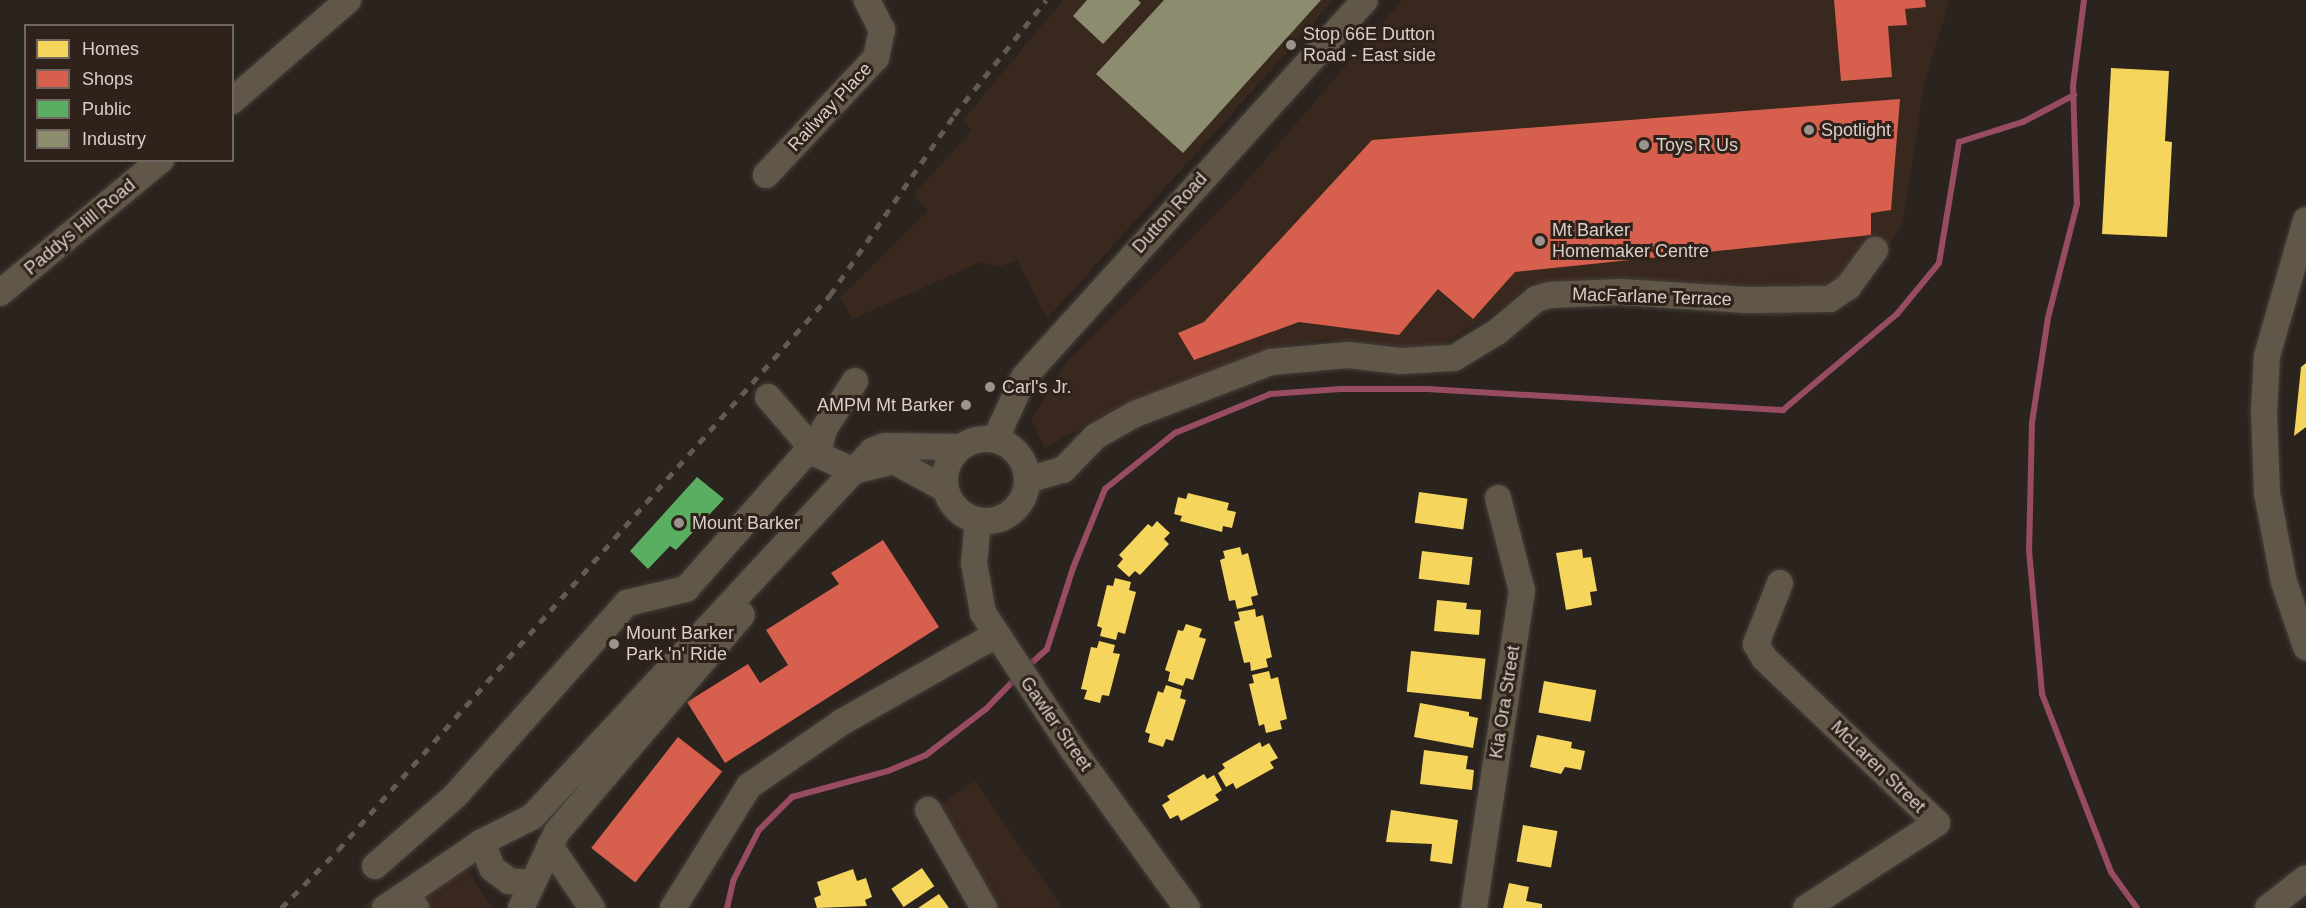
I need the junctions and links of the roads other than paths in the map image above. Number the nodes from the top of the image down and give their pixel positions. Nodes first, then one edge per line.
1 (348, 0) edge
2 (867, 0) edge
3 (1365, 0) edge
4 (234, 99) edge
5 (778, 161) dead end
6 (159, 162) edge
7 (2306, 220) edge
8 (1875, 250) dead end
9 (0, 293) edge
10 (855, 381) dead end
11 (768, 398) dead end
12 (995, 440) junction
13 (960, 447) junction
14 (817, 454) junction
15 (853, 471) junction
16 (912, 471) junction
17 (1027, 480) junction
18 (945, 489) junction
19 (1498, 498) dead end
20 (978, 521) junction
21 (1780, 583) dead end
22 (1003, 646) junction
23 (2306, 647) edge
24 (928, 810) dead end
25 (482, 842) junction
26 (550, 846) junction
27 (375, 866) dead end
28 (2306, 878) edge
29 (531, 883) junction
30 (411, 901) edge
31 (385, 908) edge
32 (521, 908) edge
33 (592, 908) edge
34 (673, 908) edge
35 (984, 908) edge
36 (1187, 908) edge
37 (1474, 908) edge
38 (1806, 908) edge
39 (2268, 908) edge

1 - 4 street
2 - 5 street, Railway Place
3 - 12 street, Dutton Road
6 - 9 street, Paddys Hill Road
7 - 23 street
8 - 17 street, MacFarlane Terrace
10 - 14 street
11 - 14 street
12 - 13 street
12 - 17 street
13 - 15 street
13 - 18 street
14 - 15 street
14 - 27 street
15 - 16 street
15 - 25 street
16 - 18 street
16 - 26 street
17 - 20 street
18 - 20 street
19 - 37 street, Kia Ora Street
20 - 22 street, Gawler Street
21 - 38 street, McLaren Street
22 - 34 street
22 - 36 street, Gawler Street
24 - 35 street
25 - 29 street
25 - 30 street
26 - 29 street
26 - 33 street
28 - 39 street
29 - 32 street
30 - 31 street

